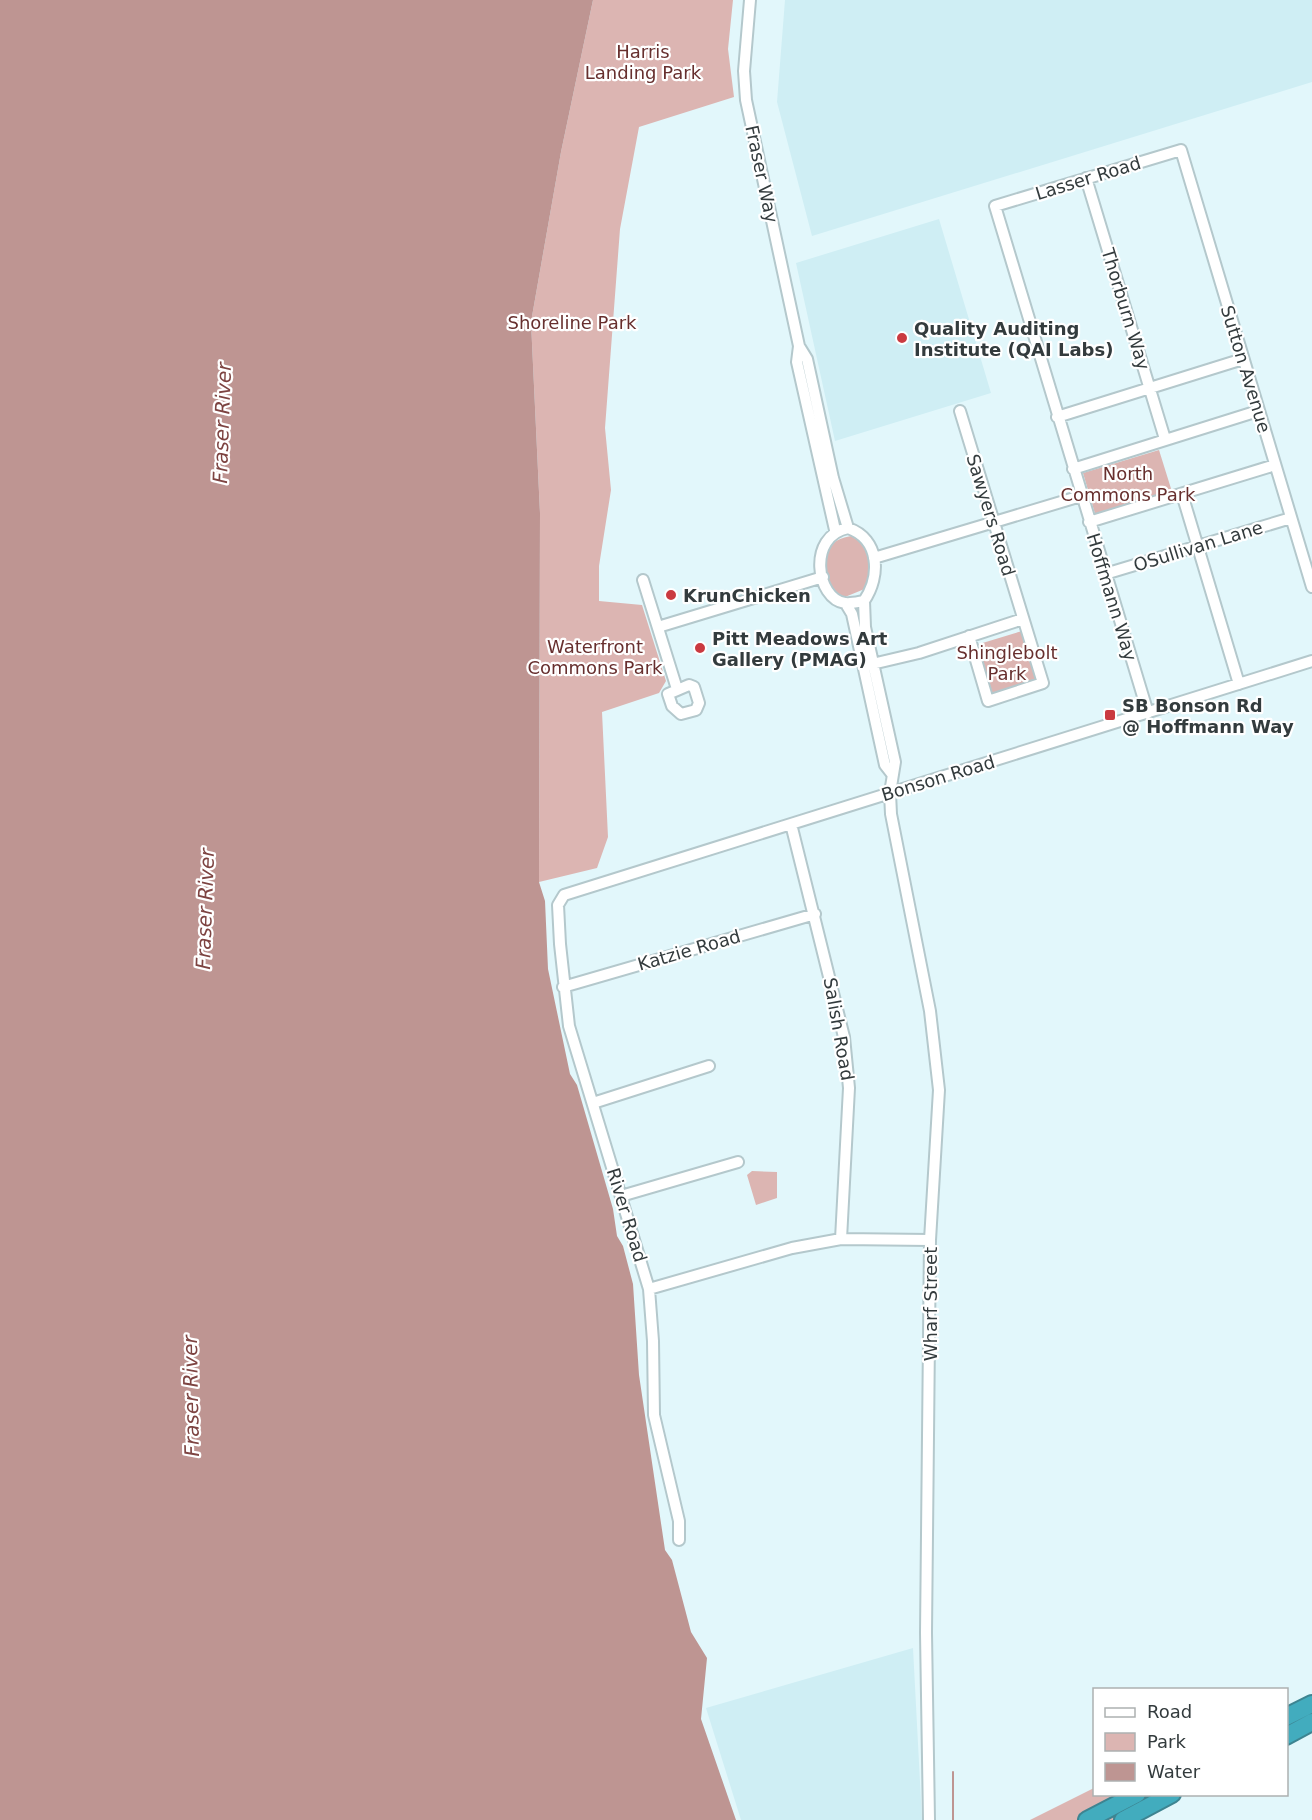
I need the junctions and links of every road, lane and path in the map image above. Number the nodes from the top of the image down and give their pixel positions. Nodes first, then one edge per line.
1 (750, 0) edge
2 (1180, 150) joint
3 (1086, 178) junction
4 (995, 206) joint
5 (799, 346) junction
6 (1243, 360) junction
7 (1150, 388) junction
8 (960, 411) dead end
9 (1258, 411) junction
10 (1057, 417) junction
11 (1165, 439) junction
12 (1275, 465) junction
13 (1073, 469) junction
14 (1182, 494) junction
15 (1081, 496) junction
16 (1291, 518) junction
17 (994, 522) junction
18 (1089, 522) junction
19 (848, 528) junction
20 (835, 530) junction
21 (1198, 546) junction
22 (874, 558) junction
23 (1105, 574) junction
24 (823, 577) junction
25 (643, 580) dead end
26 (1312, 588) edge
27 (864, 601) junction
28 (846, 604) junction
29 (1023, 619) junction
30 (658, 627) junction
31 (969, 636) junction
32 (1312, 662) edge
33 (868, 664) junction
34 (1239, 684) junction
35 (677, 689) dead end
36 (1148, 712) junction
37 (890, 793) junction
38 (791, 824) junction
39 (564, 895) joint
40 (815, 914) junction
41 (563, 987) junction
42 (709, 1066) dead end
43 (593, 1103) junction
44 (738, 1162) dead end
45 (621, 1196) junction
46 (842, 1239) junction
47 (930, 1240) junction
48 (649, 1289) junction
49 (679, 1540) dead end
50 (1312, 1704) edge
51 (1288, 1716) edge
52 (1312, 1722) edge
53 (1288, 1735) edge
54 (1133, 1796) edge
55 (1168, 1796) edge
56 (929, 1820) edge
57 (1087, 1820) edge
58 (1123, 1820) edge

1 - 5 street, Fraser Way
2 - 3 street, Lasser Road
2 - 6 street, Sutton Avenue
3 - 4 street, Lasser Road
3 - 7 street, Thorburn Way
4 - 10 street, Hoffmann Way
5 - 19 street, Fraser Way
5 - 20 street, Fraser Way
6 - 7 street
6 - 9 street, Sutton Avenue
7 - 10 street
7 - 11 street, Thorburn Way
8 - 17 street, Sawyers Road
9 - 11 street
9 - 12 street, Sutton Avenue
10 - 13 street, Hoffmann Way
11 - 13 street
12 - 14 street
12 - 16 street, Sutton Avenue
13 - 15 street, Hoffmann Way
14 - 18 street
14 - 21 street
15 - 17 street
15 - 18 street, Hoffmann Way
16 - 21 street, OSullivan Lane
16 - 26 street, Sutton Avenue
17 - 22 street
17 - 29 street, Sawyers Road
18 - 23 street, Hoffmann Way
19 - 20 street
19 - 22 street
20 - 24 street
21 - 23 street, OSullivan Lane
21 - 34 street
22 - 27 street
23 - 36 street, Hoffmann Way
24 - 28 street
24 - 30 street
25 - 30 street
27 - 28 street
27 - 33 street
28 - 33 street
29 - 31 street
29 - 31 street, Sawyers Road
30 - 35 street
31 - 33 street
32 - 34 street, Bonson Road
33 - 37 street
34 - 36 street, Bonson Road
36 - 37 street, Bonson Road
37 - 38 street, Bonson Road
37 - 47 street, Wharf Street
38 - 39 street, Bonson Road
38 - 40 street, Salish Road
39 - 41 street, River Road
40 - 41 street, Katzie Road
40 - 46 street, Salish Road
41 - 43 street, River Road
42 - 43 street
43 - 45 street, River Road
44 - 45 street
45 - 48 street, River Road
46 - 47 street
46 - 48 street
47 - 56 street, Wharf Street
48 - 49 street, River Road
50 - 51 highway
52 - 53 highway
54 - 57 highway
55 - 58 highway

